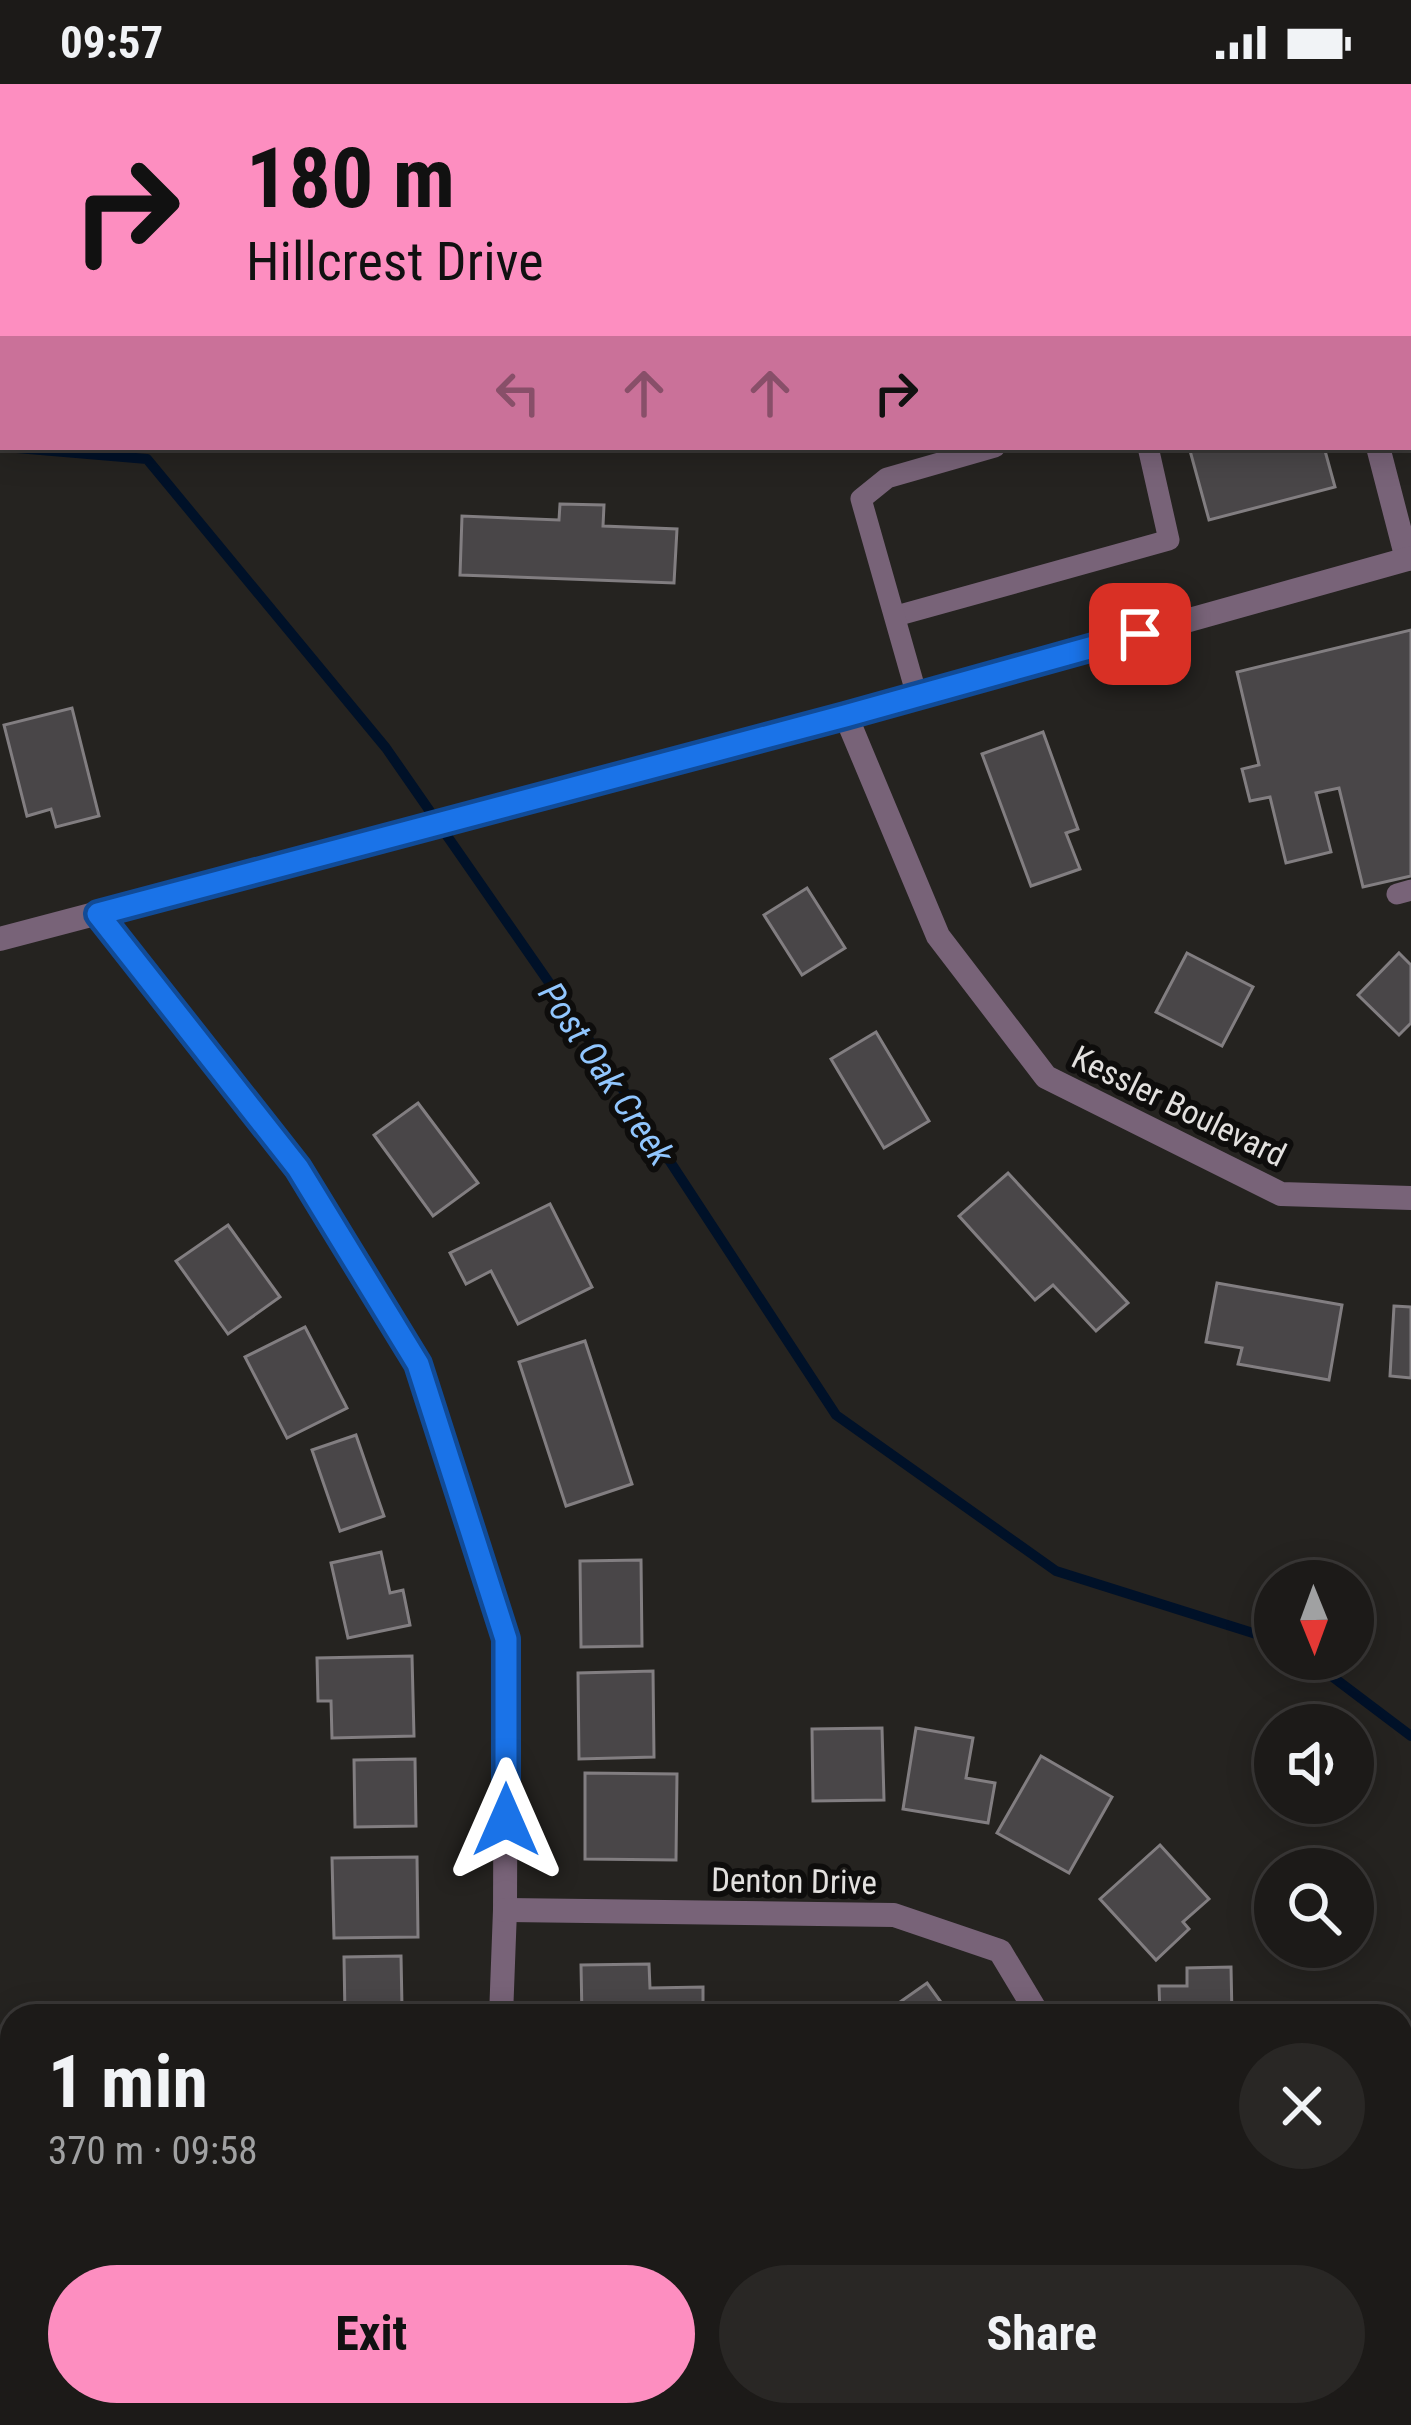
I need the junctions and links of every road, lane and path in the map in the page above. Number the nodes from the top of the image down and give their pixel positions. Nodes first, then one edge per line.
1 (985, 450) edge
2 (1149, 450) edge
3 (1379, 450) edge
4 (1409, 558) edge
5 (896, 616) junction
6 (917, 696) junction
7 (845, 716) junction
8 (98, 914) junction
9 (0, 938) edge
10 (1411, 1198) edge
11 (505, 1910) junction
12 (501, 2004) edge
13 (1032, 2004) edge

1 - 5 lane
2 - 5 lane
3 - 4 street
4 - 6 street
5 - 6 lane
6 - 7 street
7 - 8 street
7 - 10 street, Kessler Boulevard
8 - 9 street
8 - 11 street
11 - 12 street
11 - 13 street, Denton Drive

